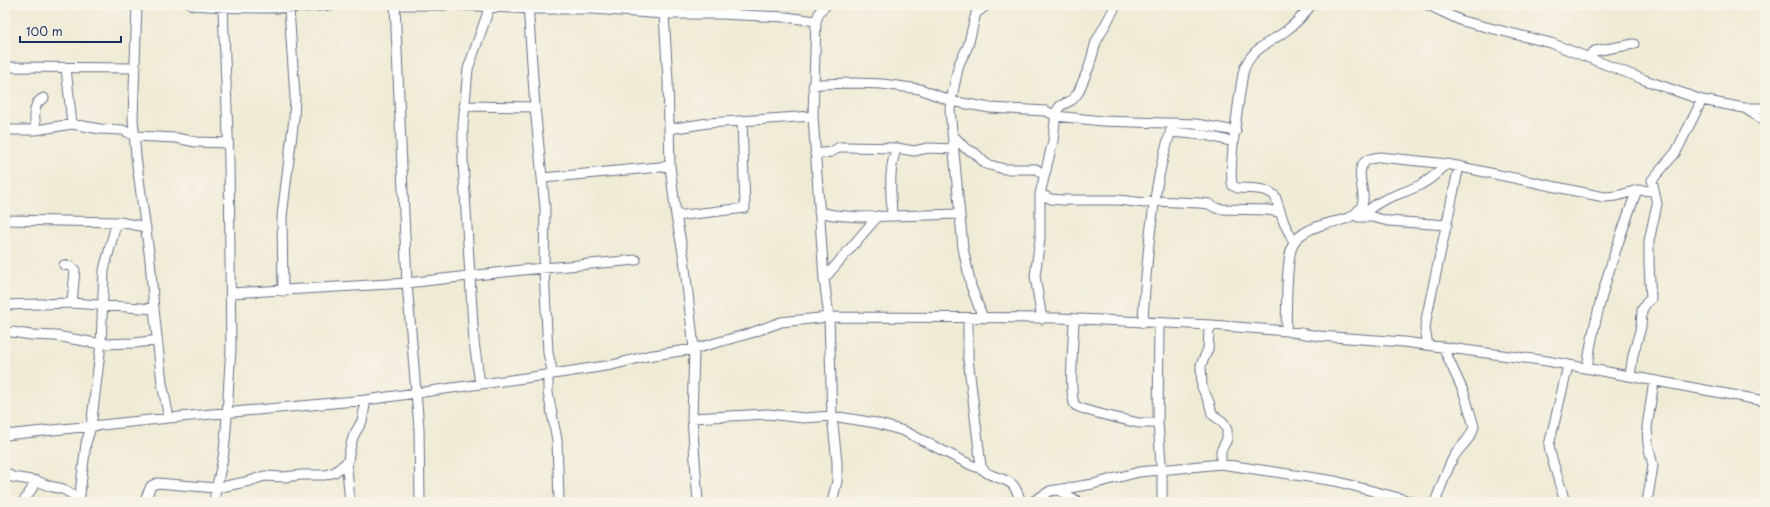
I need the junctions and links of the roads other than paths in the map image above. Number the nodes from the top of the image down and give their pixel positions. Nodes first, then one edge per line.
1 (138, 5) edge
2 (192, 5) edge
3 (332, 5) edge
4 (395, 5) edge
5 (399, 5) edge
6 (444, 5) edge
7 (461, 5) edge
8 (826, 5) edge
9 (986, 5) edge
10 (1116, 5) edge
11 (1311, 5) edge
12 (1428, 5) edge
13 (490, 6) junction
14 (529, 7) edge
15 (610, 7) edge
16 (1439, 7) edge
17 (223, 8) junction
18 (289, 9) junction
19 (678, 9) edge
20 (664, 14) junction
21 (816, 21) junction
22 (1634, 44) dead end
23 (1587, 57) junction
24 (5, 67) edge
25 (66, 68) junction
26 (136, 68) junction
27 (813, 86) junction
28 (44, 98) dead end
29 (1702, 100) junction
30 (951, 101) junction
31 (464, 106) junction
32 (535, 107) junction
33 (1744, 108) junction
34 (1765, 108) edge
35 (813, 116) junction
36 (1056, 116) junction
37 (742, 121) junction
38 (1765, 121) edge
39 (1174, 123) junction
40 (72, 124) junction
41 (669, 129) junction
42 (5, 130) edge
43 (36, 130) junction
44 (1236, 131) junction
45 (1170, 132) junction
46 (953, 135) junction
47 (135, 136) junction
48 (1234, 142) junction
49 (228, 143) junction
50 (897, 148) junction
51 (954, 149) junction
52 (815, 154) junction
53 (1447, 164) junction
54 (670, 166) junction
55 (1459, 166) junction
56 (1044, 175) junction
57 (542, 178) junction
58 (1637, 190) junction
59 (1654, 191) junction
60 (1040, 194) junction
61 (1154, 201) junction
62 (819, 212) junction
63 (1280, 212) junction
64 (960, 214) junction
65 (892, 215) junction
66 (676, 216) junction
67 (878, 216) junction
68 (1363, 216) junction
69 (1349, 218) junction
70 (5, 220) edge
71 (119, 222) junction
72 (1447, 226) junction
73 (146, 227) junction
74 (1294, 242) junction
75 (636, 260) dead end
76 (64, 265) dead end
77 (544, 269) junction
78 (470, 276) junction
79 (824, 279) junction
80 (407, 283) junction
81 (283, 291) junction
82 (231, 293) junction
83 (72, 303) junction
84 (5, 304) edge
85 (103, 305) junction
86 (154, 309) junction
87 (829, 317) junction
88 (968, 318) junction
89 (983, 318) junction
90 (1042, 319) junction
91 (1074, 320) junction
92 (1143, 323) junction
93 (1159, 324) junction
94 (1212, 325) junction
95 (1286, 331) junction
96 (12, 332) dead end
97 (157, 340) junction
98 (100, 344) junction
99 (1428, 345) junction
100 (1442, 348) junction
101 (694, 349) junction
102 (1568, 366) junction
103 (1587, 368) junction
104 (551, 375) junction
105 (1630, 376) junction
106 (1654, 381) junction
107 (480, 384) junction
108 (416, 393) junction
109 (366, 400) junction
110 (1765, 401) edge
111 (228, 413) junction
112 (832, 416) junction
113 (169, 418) junction
114 (692, 418) junction
115 (1158, 423) junction
116 (91, 427) junction
117 (5, 435) edge
118 (347, 462) junction
119 (1221, 464) junction
120 (982, 468) junction
121 (1162, 469) junction
122 (5, 472) edge
123 (37, 481) junction
124 (216, 488) junction
125 (1059, 490) junction
126 (79, 500) edge
127 (23, 502) edge
128 (144, 502) edge
129 (214, 502) edge
130 (350, 502) edge
131 (420, 502) edge
132 (559, 502) edge
133 (698, 502) edge
134 (832, 502) edge
135 (1021, 502) edge
136 (1032, 502) edge
137 (1079, 502) edge
138 (1162, 502) edge
139 (1414, 502) edge
140 (1435, 502) edge
141 (1565, 502) edge
142 (1647, 502) edge

1 - 26 street
2 - 17 street
3 - 18 street
4 - 80 street
5 - 6 street
7 - 13 street
8 - 21 street
9 - 30 street
10 - 36 street
11 - 44 street
12 - 16 street
13 - 14 street
13 - 31 street
14 - 15 street
14 - 32 street
15 - 20 street
16 - 23 street
17 - 18 street
17 - 49 street
18 - 81 street
19 - 20 street
19 - 21 street
20 - 41 street
21 - 27 street
22 - 23 street
23 - 29 street
24 - 25 street
25 - 26 street
25 - 40 street
26 - 47 street
27 - 30 street
27 - 35 street
28 - 43 street
29 - 33 street
29 - 59 street
30 - 36 street
30 - 46 street
31 - 32 street
31 - 78 street
32 - 57 street
33 - 34 street
33 - 38 street
35 - 37 street
35 - 52 street
36 - 39 street
36 - 56 street
37 - 41 street
37 - 66 street
39 - 44 street
39 - 45 street
40 - 43 street
40 - 47 street
41 - 54 street
42 - 43 street
44 - 48 street
45 - 48 street
45 - 61 street
46 - 51 street
46 - 56 street
47 - 49 street
47 - 73 street
48 - 63 street
49 - 82 street
50 - 51 street
50 - 52 street
50 - 65 street
51 - 64 street
52 - 62 street
53 - 55 street
53 - 68 street
53 - 69 street
54 - 57 street
54 - 66 street
55 - 58 street
55 - 72 street
56 - 60 street
57 - 77 street
58 - 59 street
58 - 103 street
59 - 105 street
60 - 61 street
60 - 90 street
61 - 63 street
61 - 92 street
62 - 67 street
62 - 79 street
63 - 74 street
64 - 65 street
64 - 89 street
65 - 67 street
66 - 101 street
67 - 79 street
68 - 69 street
68 - 72 street
69 - 74 street
70 - 71 street
71 - 73 street
71 - 85 street
72 - 99 street
73 - 86 street
74 - 95 street
75 - 77 street
76 - 83 street
77 - 78 street
77 - 104 street
78 - 80 street
78 - 107 street
79 - 87 street
80 - 81 street
80 - 108 street
81 - 82 street
82 - 111 street
83 - 84 street
83 - 85 street
85 - 86 street
85 - 98 street
86 - 97 street
87 - 88 street
87 - 101 street
87 - 112 street
88 - 89 street
88 - 120 street
89 - 90 street
90 - 91 street
91 - 92 street
91 - 115 street
92 - 93 street
93 - 94 street
93 - 115 street
94 - 95 street
94 - 119 street
95 - 99 street
96 - 98 street
97 - 98 street
97 - 113 street
98 - 116 street
99 - 100 street
100 - 102 street
100 - 140 street
101 - 104 street
101 - 114 street
102 - 103 street
102 - 141 street
103 - 105 street
104 - 107 street
104 - 132 street
105 - 106 street
106 - 110 street
106 - 142 street
107 - 108 street
108 - 109 street
108 - 131 street
109 - 111 street
109 - 118 street
111 - 113 street
111 - 124 street
112 - 114 street
112 - 120 street
112 - 134 street
113 - 116 street
114 - 133 street
115 - 121 street
116 - 117 street
116 - 126 street
118 - 124 street
118 - 130 street
119 - 121 street
119 - 139 street
120 - 135 street
121 - 125 street
121 - 138 street
122 - 123 street
123 - 126 street
123 - 127 street
124 - 128 street
124 - 129 street
125 - 136 street
125 - 137 street

